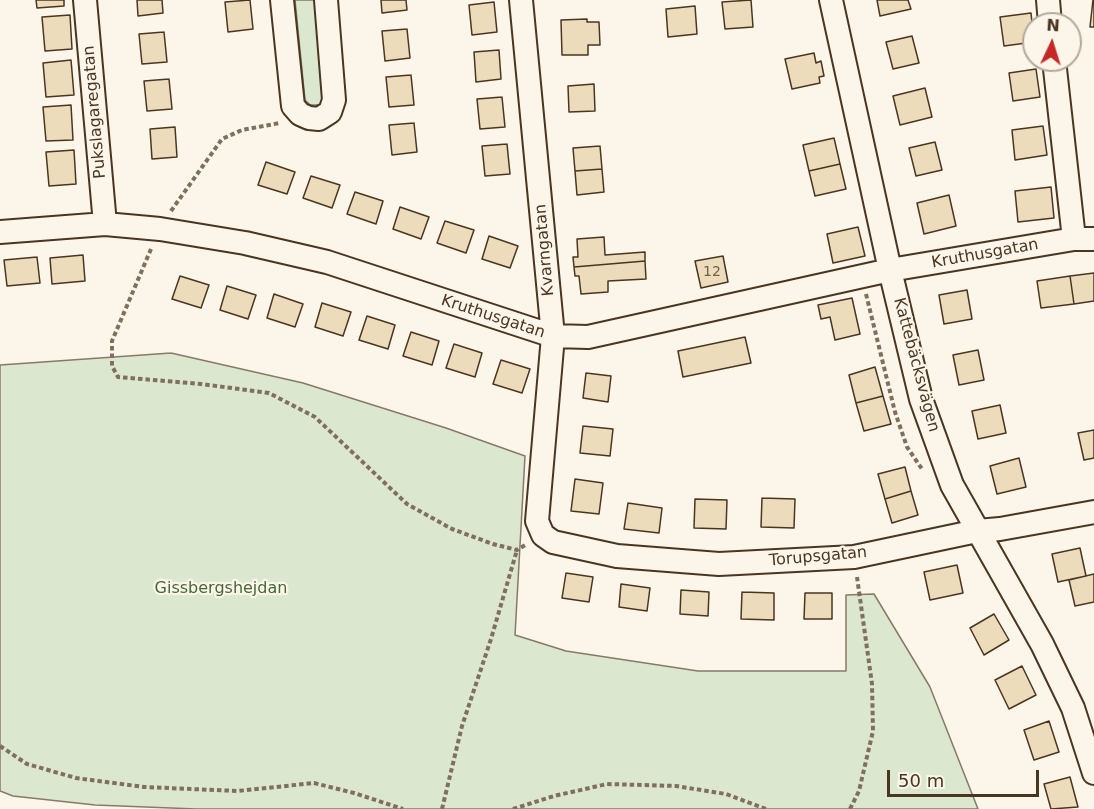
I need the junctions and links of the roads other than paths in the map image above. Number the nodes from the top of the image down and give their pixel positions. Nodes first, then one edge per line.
1 (85, 0) edge
2 (282, 0) edge
3 (326, 0) edge
4 (522, 0) edge
5 (831, 0) edge
6 (1056, 72) edge
7 (105, 224) junction
8 (0, 232) edge
9 (1084, 239) edge
10 (890, 270) junction
11 (553, 336) junction
12 (1094, 512) edge
13 (977, 531) junction
14 (543, 535) joint
15 (1094, 773) edge

1 - 7 street, Pukslagaregatan
2 - 3 street
4 - 11 street, Kvarngatan
5 - 10 street, Kattebäcksvägen
6 - 9 street
7 - 8 street, Kruthusgatan
7 - 11 street, Kruthusgatan
9 - 10 street, Kruthusgatan
10 - 11 street, Kruthusgatan
10 - 13 street, Kattebäcksvägen
11 - 14 street, Kvarngatan
12 - 13 street, Torupsgatan
13 - 14 street, Torupsgatan
13 - 15 street, Kattebäcksvägen

